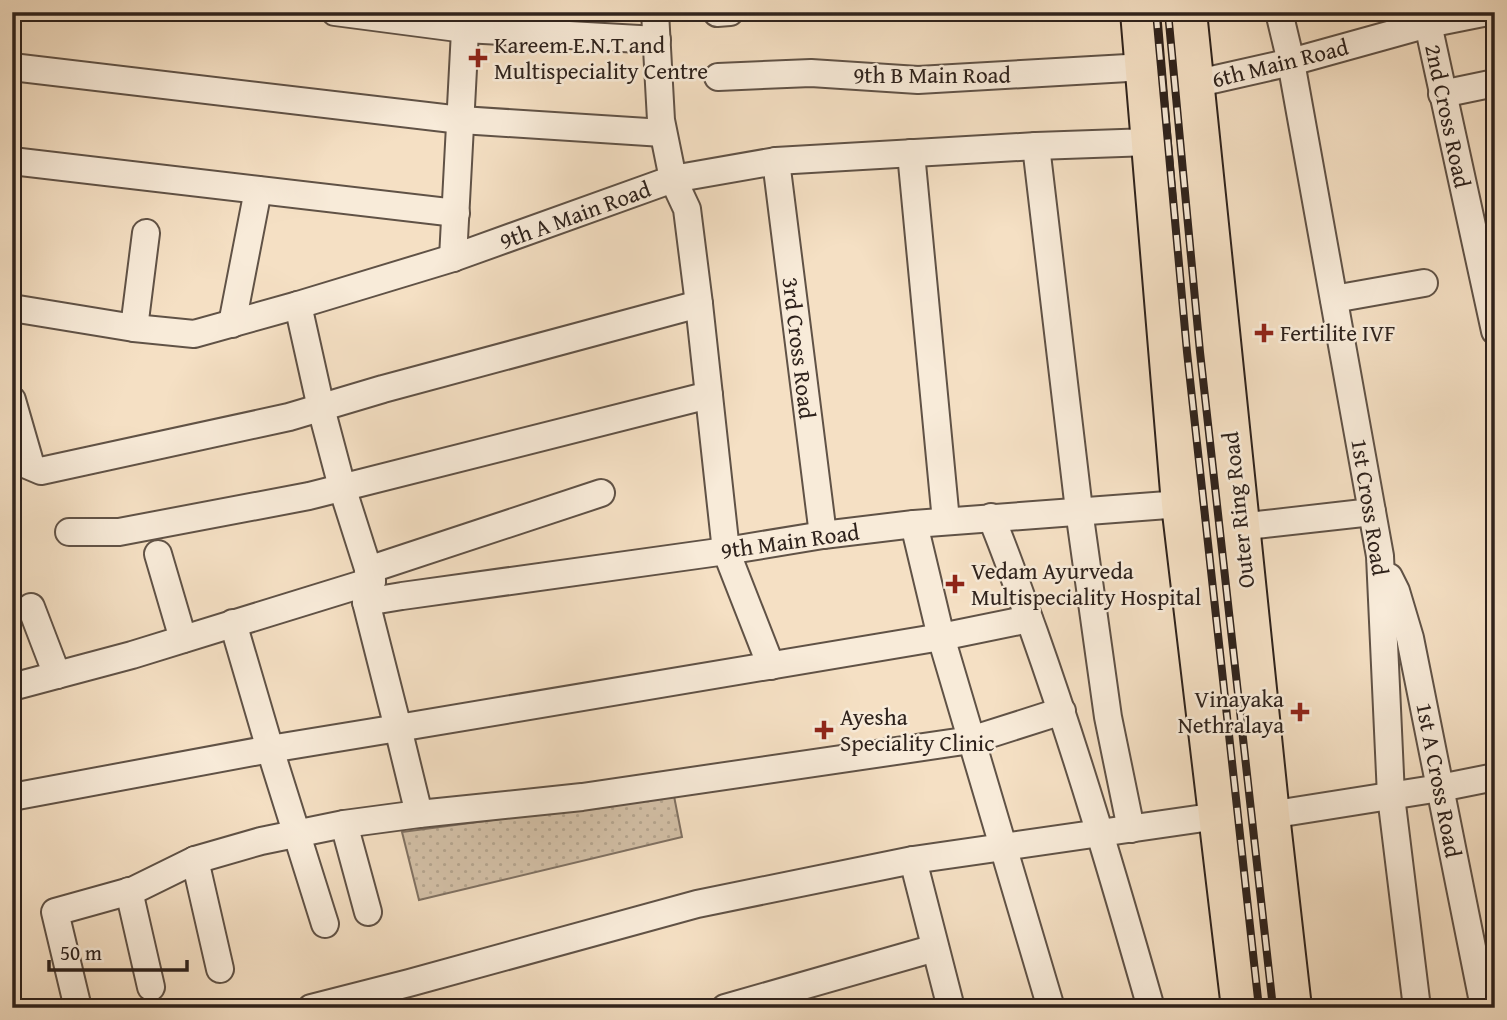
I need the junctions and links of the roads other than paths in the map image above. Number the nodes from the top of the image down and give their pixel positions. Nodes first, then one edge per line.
1 (335, 12) edge
2 (655, 12) edge
3 (730, 12) edge
4 (1140, 12) edge
5 (1186, 12) edge
6 (1279, 12) edge
7 (1488, 12) edge
8 (717, 13) edge
9 (466, 20) edge
10 (1428, 24) junction
11 (657, 40) junction
12 (1291, 62) junction
13 (12, 67) edge
14 (1145, 67) junction
15 (719, 77) dead end
16 (1495, 83) edge
17 (1194, 84) junction
18 (1442, 93) junction
19 (461, 120) junction
20 (663, 133) junction
21 (1150, 142) junction
22 (1036, 145) junction
23 (911, 153) junction
24 (12, 161) edge
25 (776, 161) junction
26 (673, 180) junction
27 (258, 190) junction
28 (456, 213) junction
29 (146, 233) dead end
30 (453, 258) junction
31 (1424, 283) dead end
32 (1334, 299) junction
33 (699, 304) junction
34 (298, 305) junction
35 (12, 308) edge
36 (232, 324) junction
37 (134, 328) junction
38 (1495, 331) edge
39 (709, 395) junction
40 (12, 400) edge
41 (321, 408) junction
42 (22, 464) edge
43 (342, 487) junction
44 (601, 493) dead end
45 (1181, 503) junction
46 (1079, 510) junction
47 (1372, 512) junction
48 (991, 517) junction
49 (946, 521) junction
50 (914, 524) junction
51 (1240, 527) junction
52 (69, 532) dead end
53 (823, 535) junction
54 (726, 551) junction
55 (158, 554) dead end
56 (1380, 556) junction
57 (369, 584) junction
58 (31, 607) dead end
59 (1029, 619) junction
60 (233, 624) junction
61 (941, 637) junction
62 (183, 639) junction
63 (771, 666) junction
64 (57, 675) junction
65 (12, 687) edge
66 (1062, 710) junction
67 (398, 729) junction
68 (971, 740) junction
69 (270, 749) junction
70 (1495, 777) edge
71 (1440, 788) junction
72 (1391, 796) junction
73 (12, 797) edge
74 (419, 814) junction
75 (1270, 815) junction
76 (1218, 816) junction
77 (344, 824) junction
78 (1131, 829) junction
79 (1101, 833) junction
80 (298, 834) junction
81 (1003, 847) junction
82 (195, 860) junction
83 (913, 860) junction
84 (129, 891) junction
85 (368, 912) dead end
86 (325, 923) dead end
87 (935, 948) junction
88 (220, 969) dead end
89 (151, 987) dead end
90 (1486, 1006) edge
91 (78, 1008) edge
92 (311, 1008) edge
93 (725, 1008) edge
94 (951, 1008) edge
95 (1051, 1008) edge
96 (1151, 1008) edge
97 (1241, 1008) edge
98 (1292, 1008) edge
99 (1417, 1008) edge

1 - 9 street
2 - 11 street
3 - 8 street
4 - 14 highway
5 - 17 highway, Outer Ring Road
6 - 12 street, 1st Cross Road
7 - 10 street, 6th Main Road
9 - 11 street
9 - 19 street
10 - 12 street, 6th Main Road
10 - 18 street, 2nd Cross Road
11 - 20 street
12 - 17 street, 6th Main Road
12 - 32 street, 1st Cross Road
13 - 19 street
14 - 15 street, 9th B Main Road
14 - 21 highway
16 - 18 street
17 - 51 highway, Outer Ring Road
18 - 38 street, 2nd Cross Road
19 - 20 street
19 - 28 street
20 - 26 street
21 - 22 street, 9th A Main Road
21 - 45 highway
22 - 23 street, 9th A Main Road
22 - 46 street
23 - 25 street, 9th A Main Road
23 - 49 street
24 - 27 street
25 - 26 street, 9th A Main Road
25 - 53 street, 3rd Cross Road
26 - 30 street, 9th A Main Road
26 - 33 street
27 - 28 street
27 - 36 street
28 - 30 street
29 - 37 street
30 - 34 street, 9th A Main Road
31 - 32 street
32 - 47 street, 1st Cross Road
33 - 39 street
33 - 41 street
34 - 36 street, 9th A Main Road
34 - 41 street
35 - 37 street, 9th A Main Road
36 - 37 street, 9th A Main Road
39 - 43 street
39 - 54 street
40 - 42 street
41 - 42 street
41 - 43 street
43 - 52 street
43 - 57 street
44 - 57 street
45 - 46 street, 9th Main Road
45 - 76 highway
46 - 48 street, 9th Main Road
46 - 78 street
47 - 51 street
47 - 56 street, 1st Cross Road
48 - 49 street, 9th Main Road
48 - 59 street
49 - 50 street, 9th Main Road
50 - 53 street, 9th Main Road
50 - 61 street
51 - 75 highway, Outer Ring Road
53 - 54 street, 9th Main Road
54 - 57 street, 9th Main Road
54 - 63 street
55 - 62 street
56 - 71 street, 1st A Cross Road
56 - 72 street, 1st Cross Road
57 - 60 street
57 - 67 street
58 - 64 street
59 - 61 street
59 - 66 street
60 - 62 street
60 - 69 street
61 - 63 street
61 - 68 street
62 - 64 street
63 - 67 street
64 - 65 street
66 - 68 street
66 - 79 street
67 - 69 street
67 - 74 street
68 - 74 street
68 - 81 street
69 - 73 street
69 - 80 street
70 - 71 street
71 - 72 street
71 - 90 street, 1st A Cross Road
72 - 75 street
72 - 99 street, 1st Cross Road
74 - 77 street
75 - 98 highway, Outer Ring Road
76 - 78 street
76 - 97 highway
77 - 80 street
77 - 85 street
78 - 79 street
79 - 81 street
79 - 96 street
80 - 82 street
80 - 86 street
81 - 83 street
81 - 95 street
82 - 84 street
82 - 88 street
83 - 87 street
83 - 92 street
84 - 89 street
84 - 91 street
87 - 93 street
87 - 94 street

